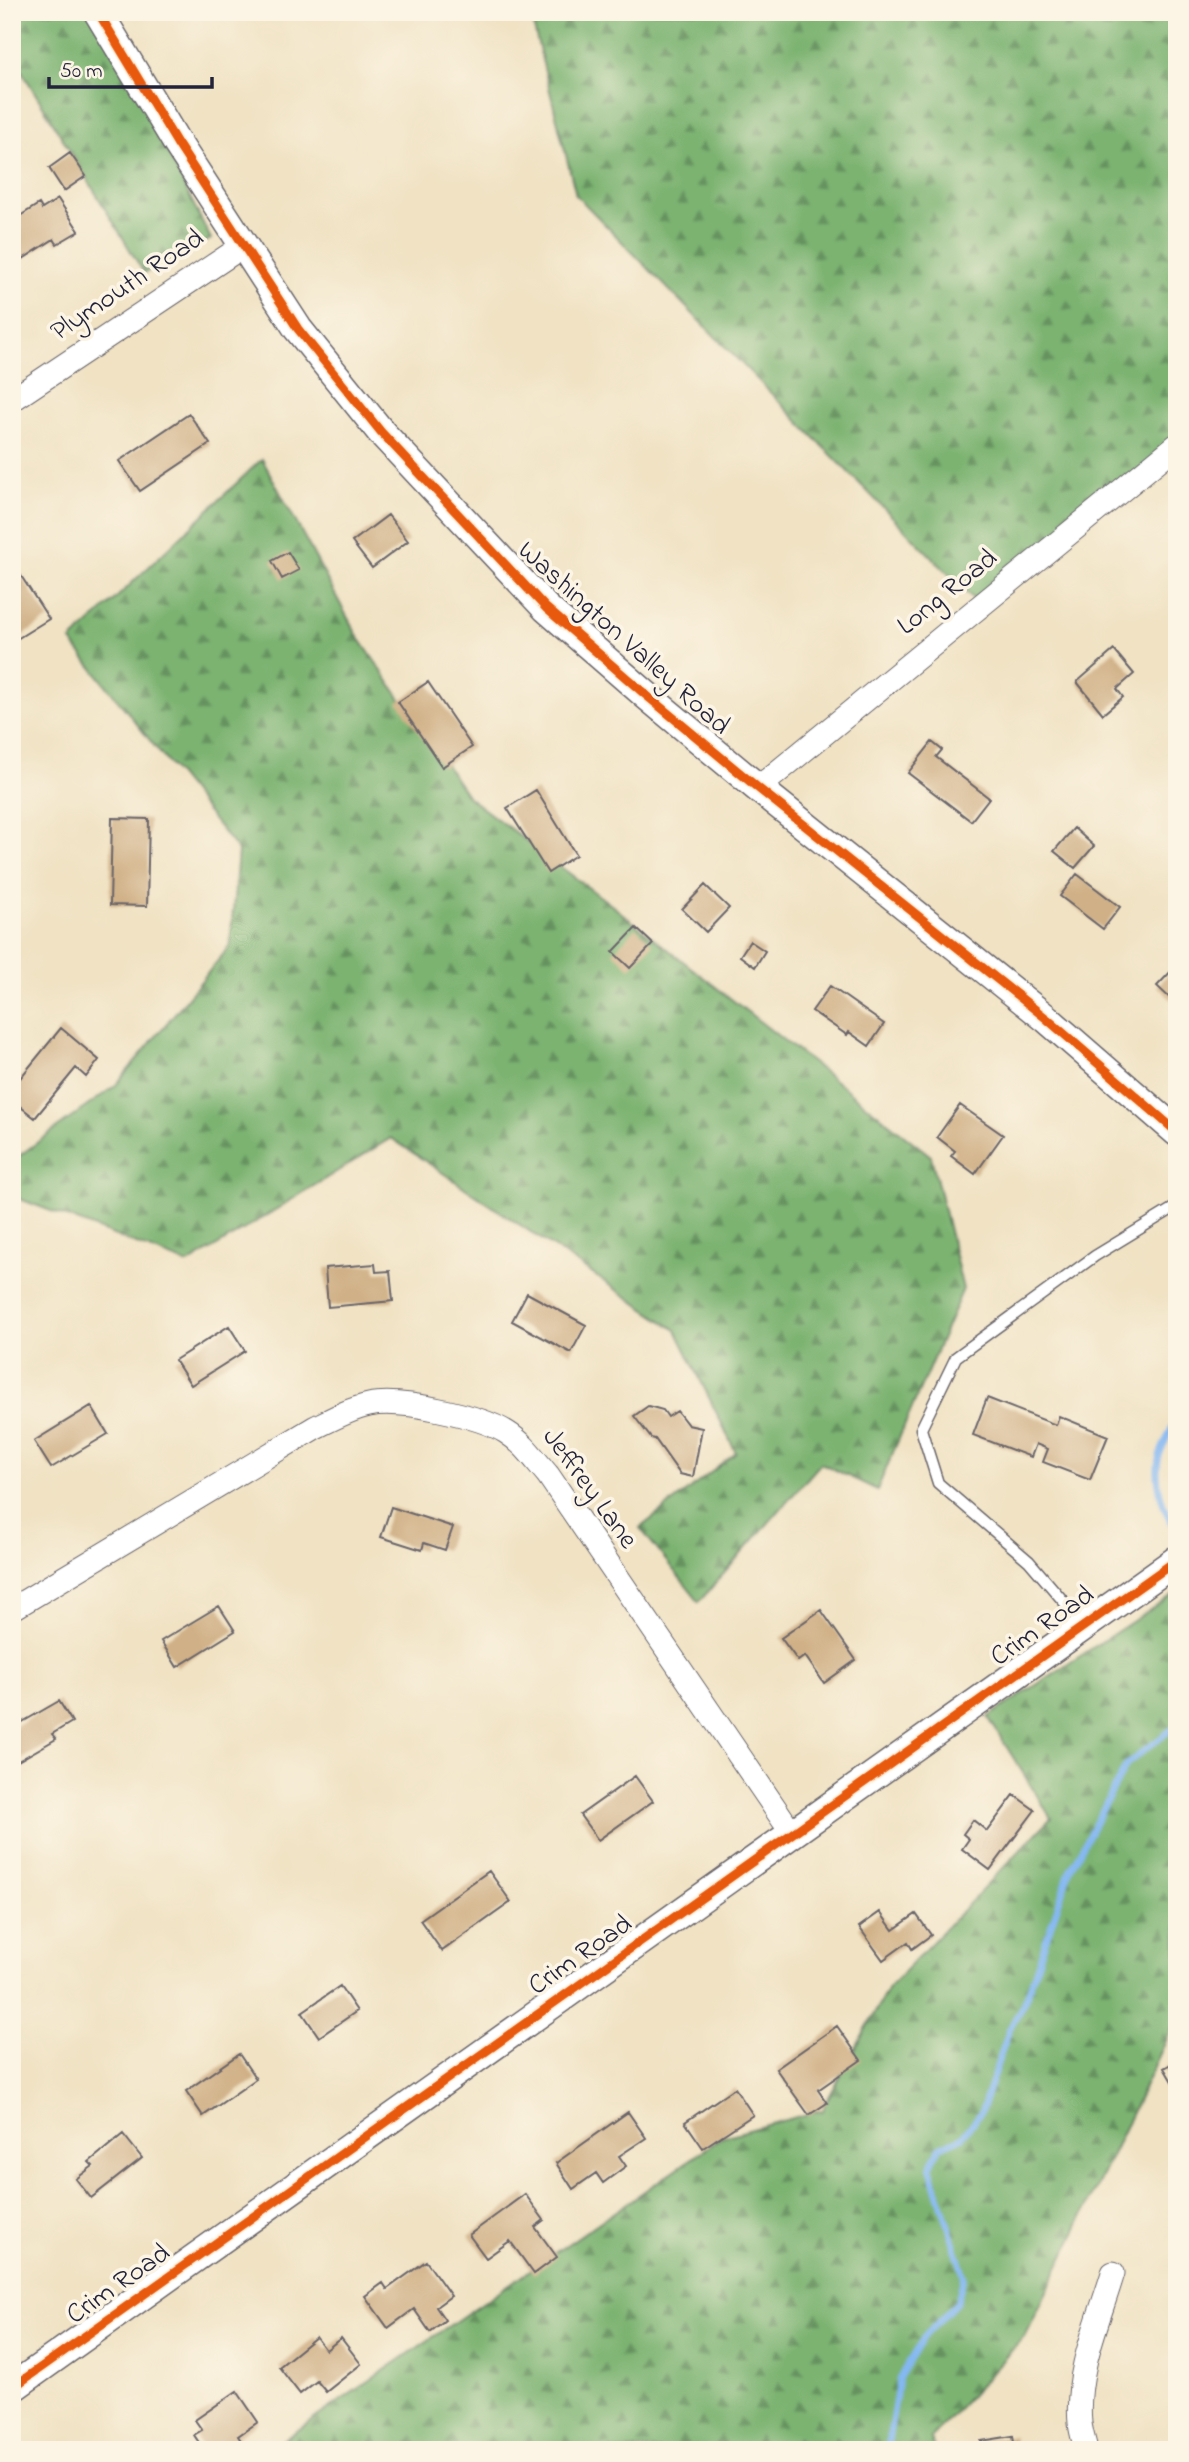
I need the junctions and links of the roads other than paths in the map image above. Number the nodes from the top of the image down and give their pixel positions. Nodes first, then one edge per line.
1 (99, 12) edge
2 (243, 246) junction
3 (12, 400) edge
4 (1177, 445) edge
5 (758, 788) junction
6 (1177, 1132) edge
7 (1177, 1206) edge
8 (1177, 1560) edge
9 (12, 1609) edge
10 (1085, 1626) junction
11 (792, 1833) junction
12 (1113, 2273) dead end
13 (12, 2388) edge
14 (1086, 2450) edge

1 - 2 street, Washington Valley Road
2 - 3 street, Plymouth Road
2 - 5 street, Washington Valley Road
4 - 5 street, Long Road
5 - 6 street, Washington Valley Road
7 - 10 lane
8 - 10 street, Crim Road
9 - 11 street, Jeffrey Lane
10 - 11 street, Crim Road
11 - 13 street, Crim Road
12 - 14 street

